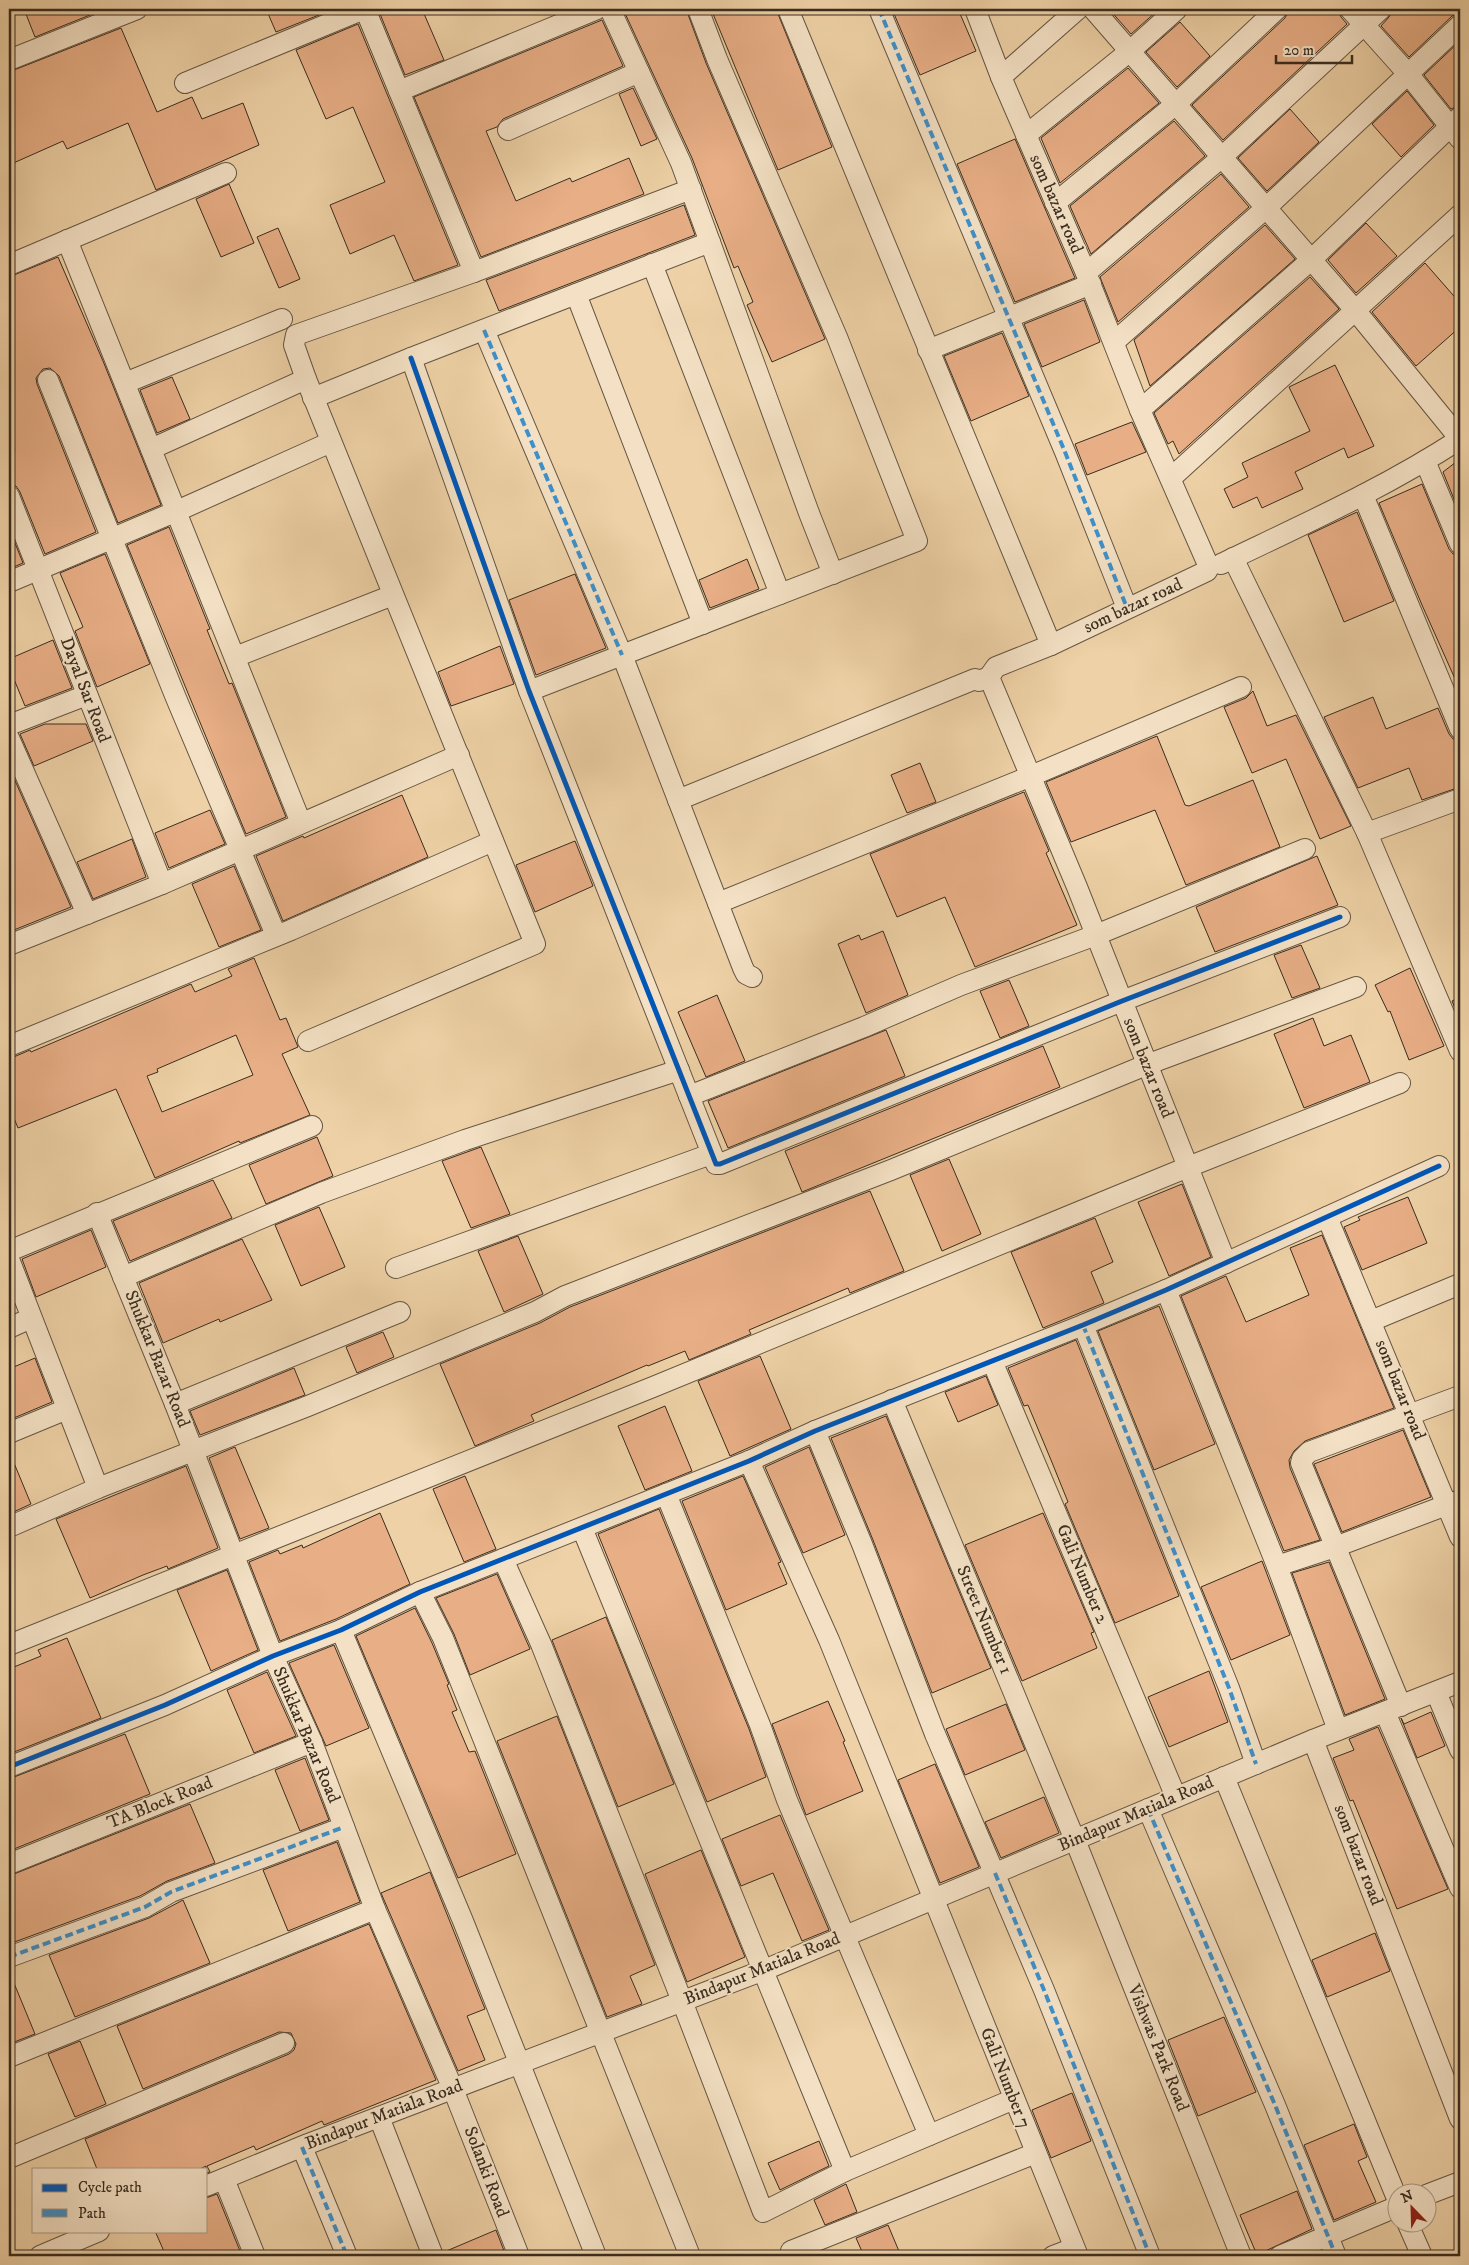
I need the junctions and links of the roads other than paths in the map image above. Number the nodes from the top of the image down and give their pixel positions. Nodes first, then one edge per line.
1 (137, 9) edge
2 (364, 9) edge
3 (597, 9) edge
4 (610, 9) edge
5 (698, 9) edge
6 (788, 9) edge
7 (879, 9) edge
8 (975, 9) edge
9 (1078, 9) edge
10 (1093, 9) edge
11 (1177, 9) edge
12 (1276, 9) edge
13 (1350, 9) edge
14 (1381, 9) edge
15 (1364, 25) junction
16 (1460, 25) edge
17 (1130, 52) junction
18 (9, 60) edge
19 (639, 72) junction
20 (1409, 75) junction
21 (1002, 77) junction
22 (185, 83) dead end
23 (399, 91) junction
24 (1176, 104) junction
25 (1457, 128) edge
26 (508, 130) dead end
27 (1026, 135) junction
28 (1222, 157) junction
29 (226, 173) dead end
30 (690, 189) junction
31 (1055, 204) junction
32 (1266, 208) junction
33 (1460, 215) edge
34 (67, 240) junction
35 (710, 242) junction
36 (1311, 260) junction
37 (9, 264) edge
38 (652, 264) junction
39 (474, 272) junction
40 (1088, 278) junction
41 (576, 294) junction
42 (1354, 310) junction
43 (1008, 317) junction
44 (282, 319) dead end
45 (484, 330) junction
46 (1114, 342) junction
47 (928, 350) junction
48 (411, 358) junction
49 (306, 379) junction
50 (48, 380) dead end
51 (124, 383) junction
52 (313, 398) junction
53 (1140, 410) junction
54 (1460, 439) edge
55 (331, 442) junction
56 (151, 449) junction
57 (1425, 461) junction
58 (1171, 478) junction
59 (1363, 495) junction
60 (10, 504) edge
61 (176, 511) junction
62 (112, 538) junction
63 (1460, 544) edge
64 (1232, 558) junction
65 (38, 570) junction
66 (1209, 570) junction
67 (833, 574) junction
68 (9, 582) edge
69 (780, 594) junction
70 (394, 595) junction
71 (1127, 608) junction
72 (703, 624) junction
73 (1051, 645) junction
74 (622, 656) junction
75 (235, 657) junction
76 (989, 677) junction
77 (1241, 686) dead end
78 (529, 691) junction
79 (87, 695) junction
80 (9, 725) edge
81 (1460, 729) edge
82 (9, 738) edge
83 (459, 755) junction
84 (1030, 776) junction
85 (1460, 799) edge
86 (678, 800) junction
87 (301, 823) junction
88 (1367, 833) junction
89 (493, 841) junction
90 (239, 849) junction
91 (1305, 849) dead end
92 (162, 884) junction
93 (718, 903) junction
94 (87, 914) junction
95 (1340, 917) dead end
96 (276, 935) junction
97 (1096, 935) junction
98 (9, 945) edge
99 (752, 977) dead end
100 (1356, 987) dead end
101 (1122, 1001) junction
102 (308, 1041) dead end
103 (9, 1046) edge
104 (1460, 1051) edge
105 (1146, 1065) junction
106 (679, 1070) junction
107 (1400, 1083) dead end
108 (689, 1096) junction
109 (312, 1126) dead end
110 (711, 1154) junction
111 (1439, 1166) dead end
112 (1188, 1167) junction
113 (97, 1213) junction
114 (1327, 1217) junction
115 (9, 1251) edge
116 (9, 1259) edge
117 (1226, 1262) junction
118 (396, 1268) dead end
119 (123, 1277) junction
120 (1460, 1284) edge
121 (1166, 1290) junction
122 (400, 1312) dead end
123 (31, 1318) junction
124 (1372, 1321) junction
125 (1083, 1325) junction
126 (9, 1328) edge
127 (992, 1361) junction
128 (1460, 1396) edge
129 (892, 1400) junction
130 (176, 1404) junction
131 (67, 1409) junction
132 (1410, 1414) junction
133 (815, 1431) junction
134 (9, 1433) edge
135 (194, 1452) junction
136 (750, 1461) junction
137 (98, 1488) junction
138 (666, 1494) junction
139 (1454, 1503) edge
140 (9, 1527) edge
141 (582, 1528) junction
142 (1460, 1536) edge
143 (1335, 1547) junction
144 (234, 1555) junction
145 (503, 1559) junction
146 (1277, 1566) junction
147 (420, 1592) junction
148 (341, 1630) junction
149 (9, 1645) edge
150 (273, 1656) junction
151 (1460, 1682) edge
152 (1436, 1692) junction
153 (1393, 1709) junction
154 (1338, 1730) junction
155 (1313, 1740) junction
156 (312, 1742) junction
157 (1460, 1750) edge
158 (1256, 1764) junction
159 (9, 1767) edge
160 (1224, 1777) junction
161 (1173, 1792) junction
162 (1148, 1809) junction
163 (344, 1826) junction
164 (1075, 1840) junction
165 (9, 1864) edge
166 (995, 1873) junction
167 (1460, 1888) edge
168 (933, 1899) junction
169 (375, 1909) junction
170 (844, 1936) junction
171 (9, 1957) edge
172 (764, 1970) junction
173 (682, 2001) junction
174 (601, 2032) junction
175 (284, 2043) dead end
176 (9, 2057) edge
177 (520, 2063) junction
178 (453, 2089) junction
179 (1014, 2099) junction
180 (379, 2117) junction
181 (1460, 2119) edge
182 (929, 2135) junction
183 (302, 2147) junction
184 (1036, 2153) junction
185 (9, 2158) edge
186 (845, 2171) junction
187 (1390, 2182) edge
188 (1460, 2182) edge
189 (215, 2183) edge
190 (1436, 2191) edge
191 (1386, 2211) edge
192 (98, 2232) edge
193 (1412, 2232) edge
194 (1328, 2237) junction
195 (77, 2249) edge
196 (791, 2251) dead end
197 (1076, 2252) edge
198 (40, 2256) edge
199 (255, 2256) edge
200 (347, 2256) edge
201 (434, 2256) edge
202 (519, 2256) edge
203 (596, 2256) edge
204 (690, 2256) edge
205 (1053, 2256) edge
206 (1150, 2256) edge
207 (1241, 2256) edge
208 (1280, 2256) edge
209 (1336, 2256) edge
210 (1422, 2256) edge

1 - 18 street
2 - 22 street
2 - 23 street
3 - 23 street
4 - 19 street
5 - 67 street
6 - 47 street
7 - 43 street
8 - 21 street, som bazar road
9 - 21 street
10 - 17 street
11 - 17 street
12 - 24 street
13 - 15 street
14 - 15 street
15 - 20 street
15 - 28 street
16 - 20 street
17 - 24 street
17 - 27 street
19 - 26 street
19 - 30 street
20 - 25 street
20 - 32 street
21 - 27 street, som bazar road
23 - 39 street
24 - 28 street
24 - 31 street
25 - 36 street
27 - 31 street, som bazar road
28 - 32 street
28 - 40 street
29 - 34 street
30 - 35 street
30 - 39 street
31 - 40 street, som bazar road
32 - 36 street
32 - 46 street
33 - 42 street
34 - 37 street
34 - 51 street
35 - 38 street
35 - 67 street
36 - 42 street
36 - 53 street
38 - 41 street
38 - 69 street
39 - 49 street
40 - 43 street
40 - 46 street, som bazar road
41 - 45 street
41 - 72 street
42 - 54 street
42 - 58 street
43 - 47 street
43 - 71 street
44 - 51 street
45 - 48 street
45 - 74 street
46 - 53 street, som bazar road
47 - 73 street
48 - 52 street
48 - 78 street
49 - 52 street
49 - 56 street
50 - 62 street
51 - 56 street
52 - 55 street
53 - 58 street, som bazar road
54 - 57 street
55 - 61 street
55 - 70 street
56 - 61 street
57 - 59 street
57 - 63 street
58 - 66 street, som bazar road
59 - 64 street
59 - 81 street
60 - 65 street, Dayal Sar Road
61 - 62 street
61 - 75 street
62 - 65 street
62 - 90 street
64 - 66 street
64 - 88 street
65 - 68 street
65 - 79 street, Dayal Sar Road
66 - 71 street, som bazar road
67 - 69 street
69 - 72 street
70 - 75 street
70 - 83 street
71 - 73 street, som bazar road
72 - 74 street
73 - 76 street, som bazar road
74 - 78 street
74 - 86 street
75 - 87 street
76 - 84 street, som bazar road
76 - 86 street
77 - 84 street
78 - 106 street
79 - 80 street
79 - 92 street, Dayal Sar Road
82 - 94 street
83 - 87 street
83 - 89 street
84 - 93 street
84 - 97 street, som bazar road
85 - 88 street
86 - 93 street
87 - 90 street
88 - 104 street
89 - 96 street
89 - 102 street
90 - 92 street
90 - 96 street
91 - 97 street
92 - 94 street
93 - 99 street
94 - 98 street
95 - 101 street
96 - 103 street
97 - 101 street, som bazar road
97 - 108 street
100 - 105 street
101 - 105 street, som bazar road
101 - 110 street
105 - 112 street, som bazar road
105 - 135 street
106 - 108 street
106 - 119 street
107 - 112 street
108 - 110 street
109 - 113 street
110 - 118 street
111 - 114 street
112 - 117 street, som bazar road
112 - 144 street
113 - 115 street
113 - 119 street, Shukkar Bazar Road
114 - 117 street
114 - 124 street, som bazar road
116 - 123 street
117 - 121 street
119 - 130 street, Shukkar Bazar Road
120 - 124 street
121 - 125 street
121 - 146 street
122 - 130 street
123 - 126 street
123 - 131 street
124 - 132 street, som bazar road
125 - 127 street
125 - 158 street
127 - 129 street
127 - 161 street, Gali Number 2
128 - 132 street
129 - 133 street
129 - 164 street, Street Number 1
130 - 135 street, Shukkar Bazar Road
131 - 134 street
131 - 137 street
132 - 139 street, som bazar road
132 - 143 street
133 - 136 street
133 - 166 street
135 - 137 street
135 - 144 street, Shukkar Bazar Road
136 - 138 street
136 - 168 street, Gali Number 7
137 - 140 street
138 - 141 street
138 - 170 street
139 - 142 street, som bazar road
139 - 143 street
141 - 145 street
141 - 172 street
143 - 146 street
143 - 153 street
144 - 149 street
144 - 150 street, Shukkar Bazar Road
145 - 147 street
145 - 173 street
146 - 154 street
147 - 148 street
147 - 174 street
148 - 150 street
148 - 177 street
150 - 156 street, Shukkar Bazar Road
150 - 159 street
151 - 152 street
152 - 153 street
152 - 157 street
153 - 154 street
153 - 167 street
154 - 155 street
155 - 158 street, Bindapur Matiala Road
155 - 181 street, som bazar road
156 - 163 street, Shukkar Bazar Road
156 - 165 street, TA Block Road
158 - 160 street, Bindapur Matiala Road
160 - 161 street, Bindapur Matiala Road
160 - 187 street
161 - 162 street, Bindapur Matiala Road
162 - 164 street, Bindapur Matiala Road
162 - 194 street
163 - 169 street, Shukkar Bazar Road
163 - 171 street
164 - 166 street, Bindapur Matiala Road
164 - 207 street, Vishwas Park Road
166 - 168 street, Bindapur Matiala Road
166 - 206 street
168 - 170 street, Bindapur Matiala Road
168 - 179 street, Gali Number 7
169 - 176 street
169 - 178 street, Shukkar Bazar Road
170 - 172 street, Bindapur Matiala Road
170 - 182 street
172 - 173 street, Bindapur Matiala Road
172 - 186 street
173 - 174 street, Bindapur Matiala Road
173 - 186 street
174 - 177 street, Bindapur Matiala Road
174 - 204 street
175 - 185 street
177 - 178 street, Bindapur Matiala Road
177 - 203 street
178 - 180 street, Bindapur Matiala Road
178 - 202 street, Solanki Road
179 - 182 street
179 - 184 street, Gali Number 7
180 - 183 street, Bindapur Matiala Road
180 - 201 street
182 - 186 street
183 - 189 street, Bindapur Matiala Road
183 - 200 street
184 - 196 street
184 - 197 street, Gali Number 7
188 - 190 street
189 - 199 street
191 - 194 street
192 - 195 street
193 - 210 street
194 - 208 street
194 - 209 street
195 - 198 street
197 - 205 street

